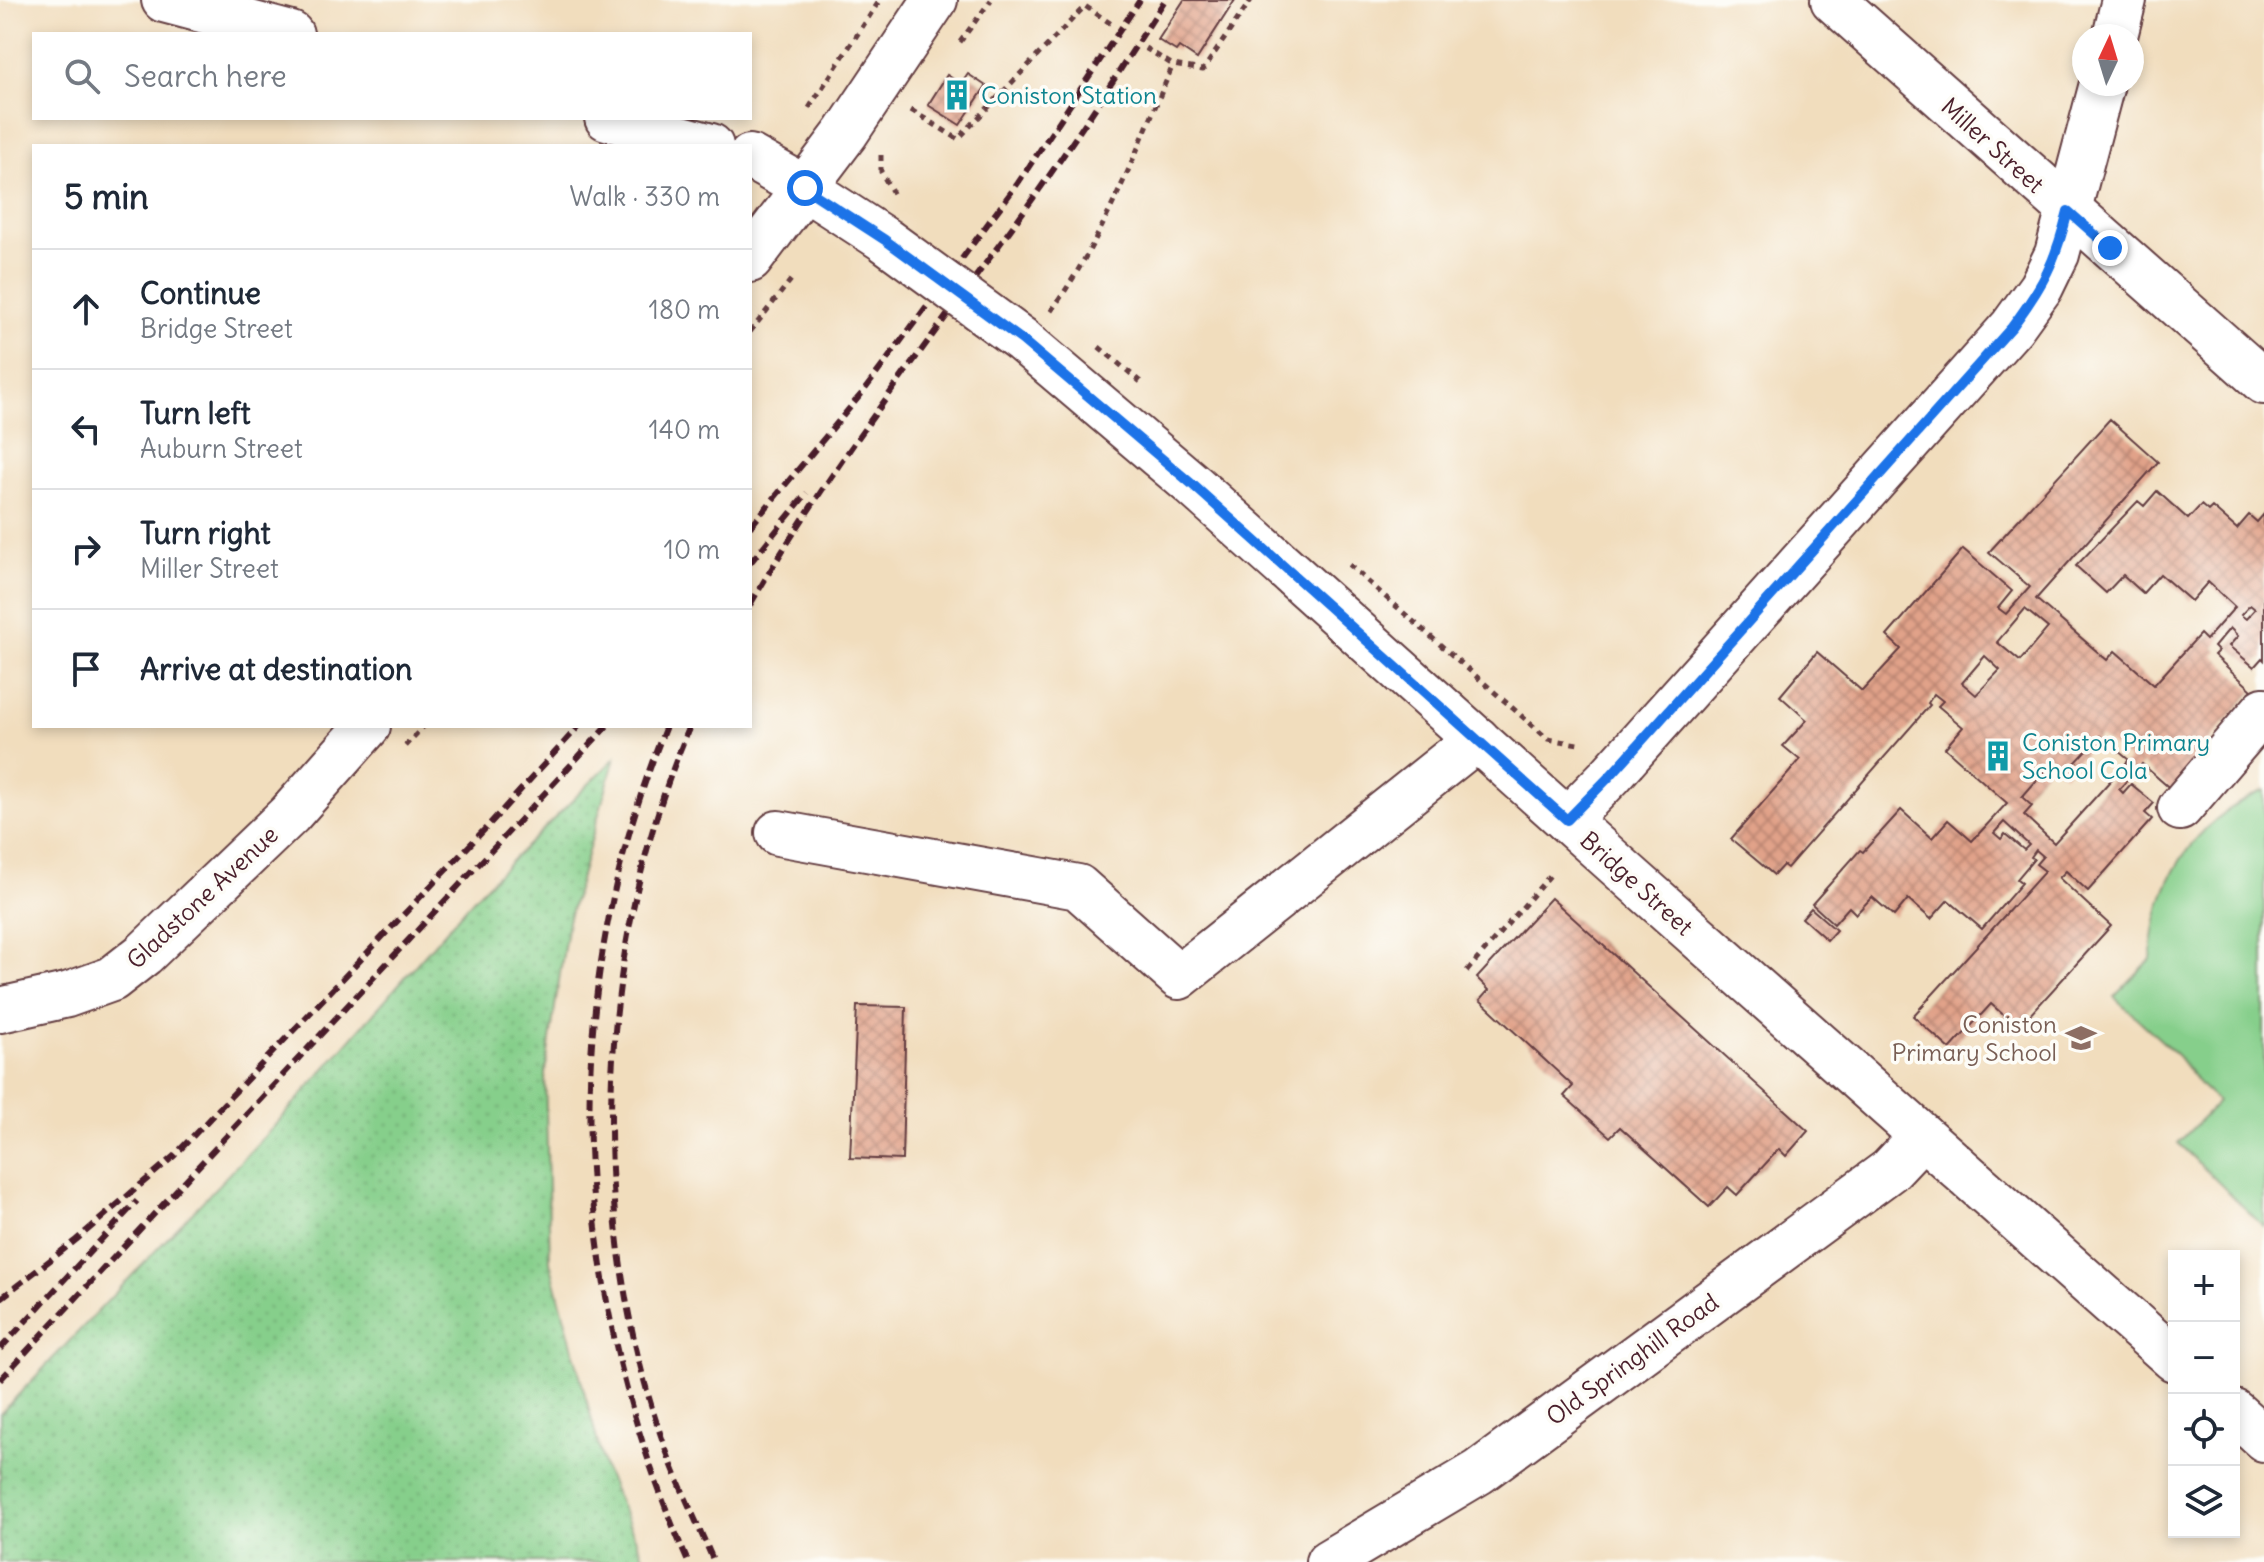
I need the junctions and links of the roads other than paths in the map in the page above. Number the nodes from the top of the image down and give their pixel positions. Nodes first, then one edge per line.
1 (164, 0) edge
2 (935, 0) edge
3 (1833, 0) edge
4 (2124, 0) edge
5 (2118, 24) edge
6 (284, 32) edge
7 (2099, 96) edge
8 (614, 120) edge
9 (704, 144) edge
10 (752, 158) edge
11 (805, 188) junction
12 (2068, 211) junction
13 (752, 257) edge
14 (2264, 382) edge
15 (2264, 710) edge
16 (366, 728) edge
17 (1477, 739) junction
18 (2180, 808) dead end
19 (1567, 820) junction
20 (778, 833) dead end
21 (0, 1010) edge
22 (1922, 1136) junction
23 (2168, 1354) edge
24 (2240, 1417) edge
25 (2264, 1439) edge
26 (1328, 1562) edge

1 - 6 main road
2 - 11 main road
3 - 12 main road, Miller Street
4 - 5 main road
7 - 12 main road
8 - 9 main road
10 - 11 main road, Bridge Street
11 - 13 main road
11 - 17 main road, Bridge Street, bridge
12 - 14 main road, Miller Street
12 - 19 main road
15 - 18 main road
16 - 21 main road, Gladstone Avenue
17 - 19 main road, Bridge Street
17 - 20 main road
19 - 22 main road, Bridge Street
22 - 23 main road, Bridge Street
22 - 26 main road, Old Springhill Road
24 - 25 main road

